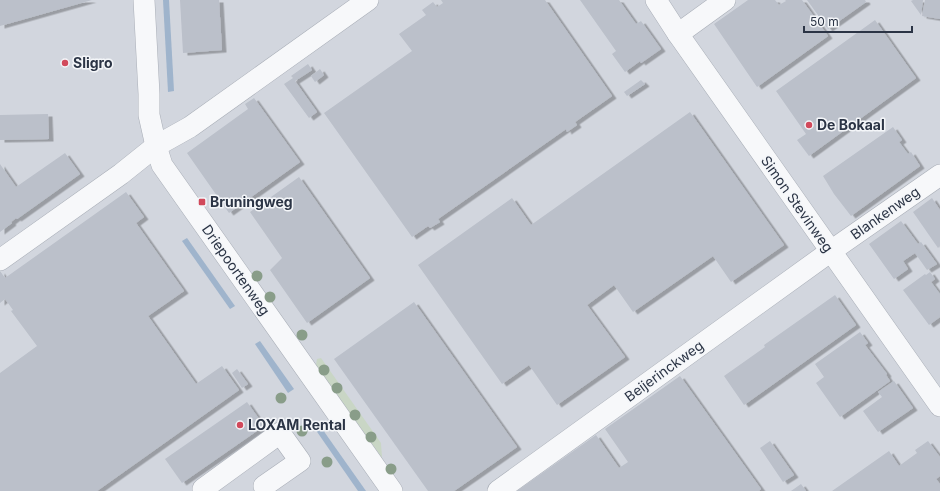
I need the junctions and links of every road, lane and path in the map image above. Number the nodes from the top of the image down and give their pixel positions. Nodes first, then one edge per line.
1 (144, 0) edge
2 (368, 0) edge
3 (656, 0) edge
4 (726, 0) edge
5 (678, 34) junction
6 (156, 146) junction
7 (940, 175) edge
8 (831, 251) junction
9 (0, 260) edge
10 (940, 406) edge
11 (264, 486) dead end
12 (204, 491) edge
13 (392, 491) edge
14 (498, 491) edge

1 - 6 street, Driepoortenweg
2 - 6 street
3 - 5 street, Simon Stevinweg
4 - 5 street
5 - 8 street, Simon Stevinweg
6 - 9 street
6 - 13 street, Driepoortenweg
7 - 8 street, Blankenweg
8 - 10 street, Simon Stevinweg
8 - 14 street, Beijerinckweg
11 - 12 street

